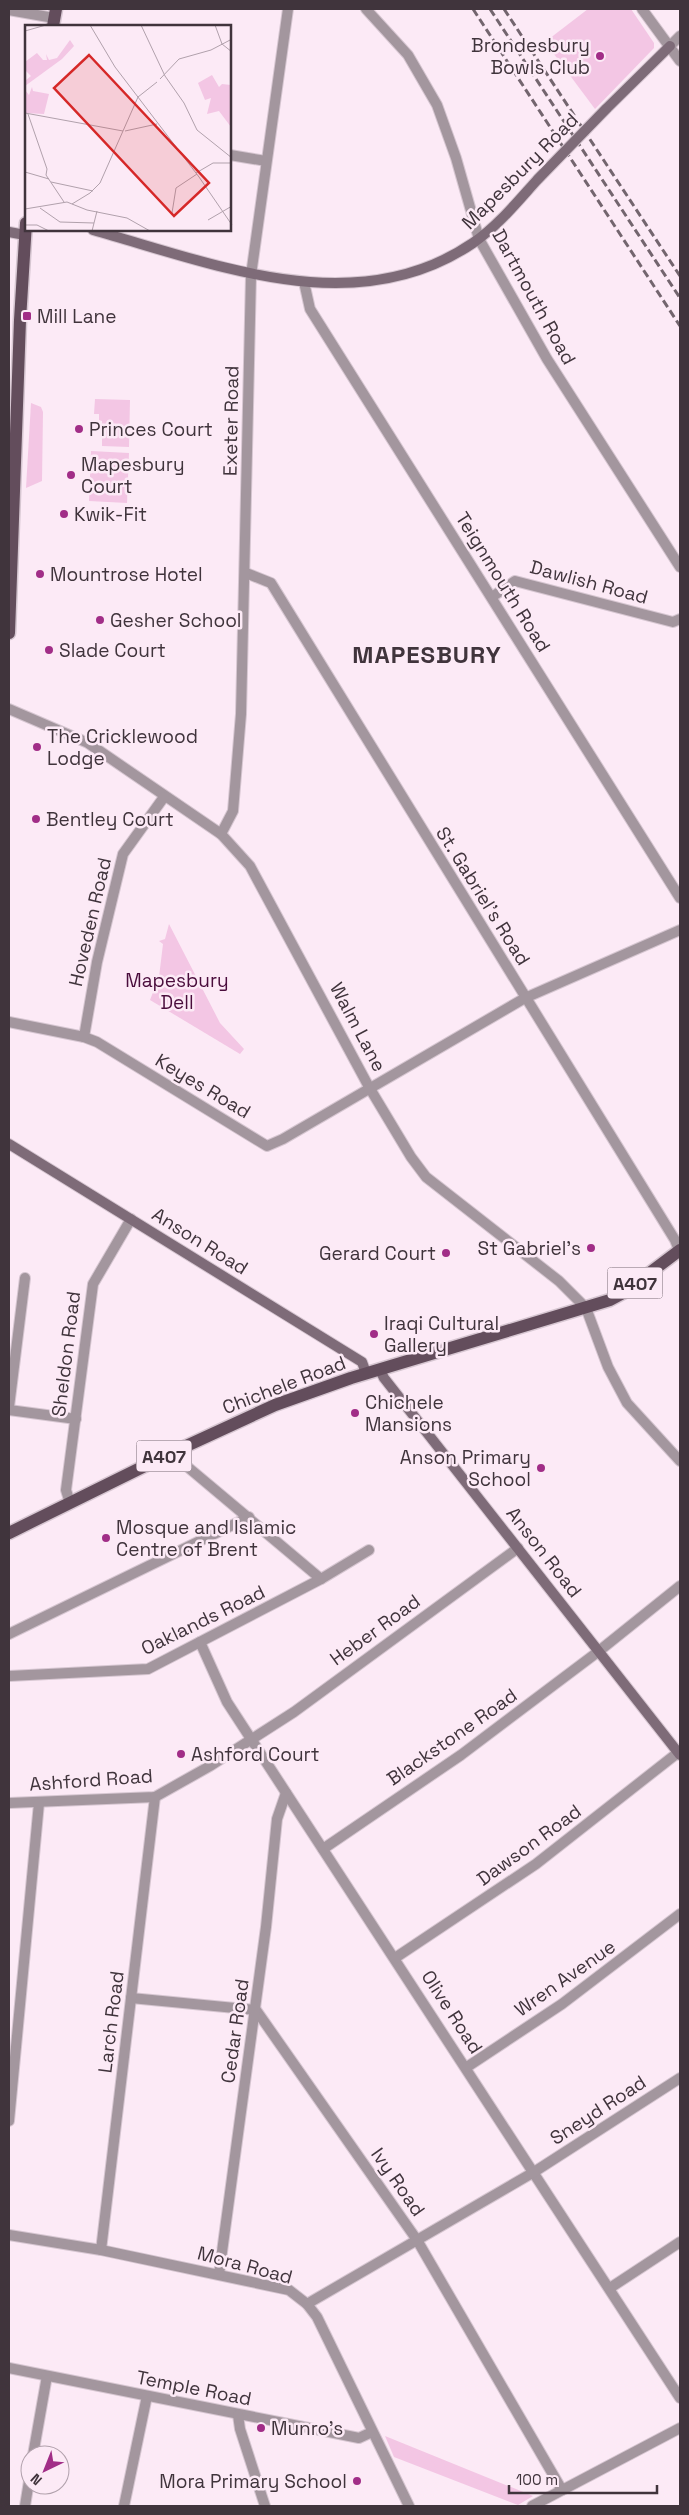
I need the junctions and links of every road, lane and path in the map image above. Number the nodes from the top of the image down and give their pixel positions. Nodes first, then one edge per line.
1 (288, 9) edge
2 (366, 9) edge
3 (642, 9) edge
4 (9, 10) edge
5 (55, 18) edge
6 (680, 36) edge
7 (670, 46) junction
8 (680, 61) edge
9 (231, 155) edge
10 (266, 161) junction
11 (25, 229) edge
12 (26, 231) edge
13 (97, 231) edge
14 (9, 232) edge
15 (480, 239) junction
16 (251, 275) junction
17 (304, 282) junction
18 (12, 443) edge
19 (680, 567) edge
20 (246, 573) junction
21 (492, 597) junction
22 (680, 619) edge
23 (9, 633) edge
24 (9, 709) edge
25 (164, 797) junction
26 (221, 834) junction
27 (680, 898) edge
28 (680, 930) edge
29 (525, 998) junction
30 (9, 1022) edge
31 (84, 1037) junction
32 (369, 1087) junction
33 (9, 1144) edge
34 (131, 1219) junction
35 (680, 1250) edge
36 (25, 1278) dead end
37 (586, 1308) junction
38 (380, 1370) junction
39 (366, 1373) junction
40 (9, 1409) edge
41 (76, 1420) junction
42 (171, 1453) junction
43 (680, 1460) edge
44 (70, 1503) junction
45 (249, 1517) junction
46 (9, 1533) edge
47 (518, 1548) junction
48 (369, 1550) dead end
49 (321, 1579) junction
50 (680, 1586) edge
51 (9, 1634) edge
52 (200, 1642) junction
53 (599, 1651) junction
54 (9, 1676) edge
55 (251, 1738) junction
56 (680, 1753) edge
57 (286, 1793) junction
58 (155, 1797) junction
59 (9, 1803) edge
60 (39, 1803) junction
61 (323, 1849) junction
62 (680, 1914) edge
63 (395, 1958) junction
64 (131, 1998) junction
65 (256, 2010) junction
66 (467, 2067) junction
67 (680, 2078) edge
68 (9, 2121) edge
69 (534, 2172) junction
70 (9, 2234) edge
71 (417, 2240) junction
72 (680, 2242) edge
73 (101, 2250) junction
74 (219, 2274) junction
75 (610, 2288) junction
76 (306, 2304) junction
77 (9, 2368) edge
78 (46, 2376) junction
79 (148, 2396) junction
80 (680, 2398) edge
81 (238, 2414) junction
82 (680, 2428) edge
83 (372, 2432) junction
84 (35, 2445) edge
85 (562, 2490) junction
86 (124, 2506) edge
87 (265, 2506) edge
88 (409, 2506) edge
89 (532, 2506) edge

1 - 10 street, Exeter Road
2 - 15 street, Dartmouth Road
3 - 7 street
4 - 5 street
6 - 7 street, Mapesbury Road
7 - 8 street
7 - 15 street, Mapesbury Road, bridge
9 - 10 street
10 - 16 street, Exeter Road
11 - 14 street
12 - 18 main road
13 - 16 street, Mapesbury Road
15 - 17 street, Mapesbury Road
15 - 19 street, Dartmouth Road
16 - 17 street, Mapesbury Road
16 - 20 street, Exeter Road
17 - 21 street, Teignmouth Road
18 - 23 main road
20 - 26 street, Exeter Road
20 - 29 street, St. Gabriel's Road
21 - 22 street, Dawlish Road
21 - 27 street, Teignmouth Road
24 - 25 street, Walm Lane
25 - 26 street, Walm Lane
25 - 31 street, Hoveden Road
26 - 32 street, Walm Lane
28 - 29 street
29 - 32 street
29 - 35 street, St. Gabriel's Road
30 - 31 street, Keyes Road
31 - 32 street, Keyes Road
32 - 37 street, Walm Lane
33 - 34 street, Anson Road
34 - 39 street, Anson Road
34 - 41 street, Sheldon Road
35 - 37 main road, A407
36 - 40 street
37 - 38 main road, Chichele Road / A407
37 - 43 street
38 - 39 main road, Chichele Road / A407
38 - 47 street, Anson Road
39 - 42 main road, Chichele Road / A407
40 - 41 street
41 - 44 street, Sheldon Road
42 - 44 main road, Chichele Road / A407
42 - 45 street
44 - 46 main road, Chichele Road / A407
45 - 49 street
45 - 51 street
47 - 53 street, Anson Road
47 - 55 street, Heber Road
48 - 49 street, Oaklands Road
49 - 52 street, Oaklands Road
50 - 53 street, Blackstone Road
52 - 54 street, Oaklands Road
52 - 55 street, Olive Road
53 - 56 street, Anson Road
53 - 61 street, Blackstone Road
55 - 57 street, Olive Road
55 - 58 street, Ashford Road
56 - 63 street, Dawson Road
57 - 61 street, Olive Road
57 - 65 street, Cedar Road
58 - 60 street, Ashford Road
58 - 64 street, Larch Road
59 - 60 street, Ashford Road
60 - 68 street
61 - 63 street, Olive Road
62 - 66 street, Wren Avenue
63 - 66 street, Olive Road
64 - 65 street
64 - 73 street, Larch Road
65 - 71 street, Ivy Road
65 - 74 street, Cedar Road
66 - 69 street, Olive Road
67 - 69 street, Sneyd Road
69 - 71 street, Sneyd Road
69 - 75 street, Olive Road
70 - 73 street, Mora Road
71 - 76 street, Sneyd Road
71 - 85 street, Ivy Road
72 - 75 street
73 - 74 street, Mora Road
74 - 76 street, Mora Road
75 - 80 street, Olive Road
76 - 83 street, Mora Road
77 - 78 street, Temple Road
78 - 79 street, Temple Road
78 - 84 street
79 - 81 street, Temple Road
79 - 86 street
81 - 83 street, Temple Road
81 - 87 street
82 - 85 street
83 - 88 street, Mora Road
85 - 89 street

